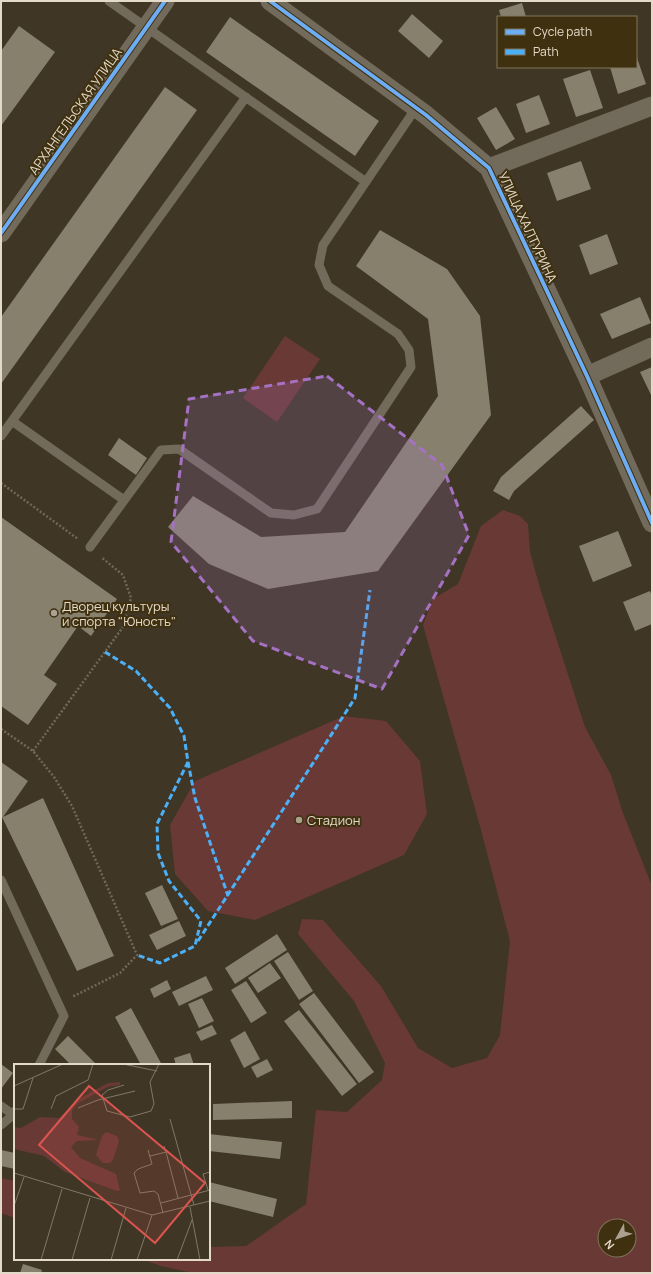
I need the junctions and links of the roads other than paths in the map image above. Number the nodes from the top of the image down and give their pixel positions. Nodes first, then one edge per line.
1 (109, 1) edge
2 (166, 1) edge
3 (270, 1) edge
4 (147, 27) junction
5 (246, 97) junction
6 (652, 106) edge
7 (416, 108) junction
8 (489, 168) junction
9 (366, 182) junction
10 (1, 233) edge
11 (652, 347) edge
12 (587, 376) junction
13 (12, 421) junction
14 (1, 436) edge
15 (124, 500) junction
16 (652, 523) edge
17 (90, 547) road end
18 (1, 880) edge
19 (39, 1064) edge
20 (1, 1106) edge
21 (14, 1114) edge
22 (1, 1125) edge

1 - 4 lane
2 - 4 street, АРХАНГЕЛЬСКАЯ УЛИЦА
3 - 7 street, УЛИЦА ХАЛТУРИНА
4 - 5 lane
4 - 10 street, АРХАНГЕЛЬСКАЯ УЛИЦА
5 - 9 lane
5 - 13 lane
6 - 8 street
7 - 8 street, УЛИЦА ХАЛТУРИНА
7 - 9 lane
8 - 12 street, УЛИЦА ХАЛТУРИНА
9 - 15 lane
11 - 12 street
12 - 16 street, УЛИЦА ХАЛТУРИНА
13 - 14 lane
13 - 15 lane
15 - 17 lane
18 - 19 lane
20 - 21 lane
21 - 22 lane

